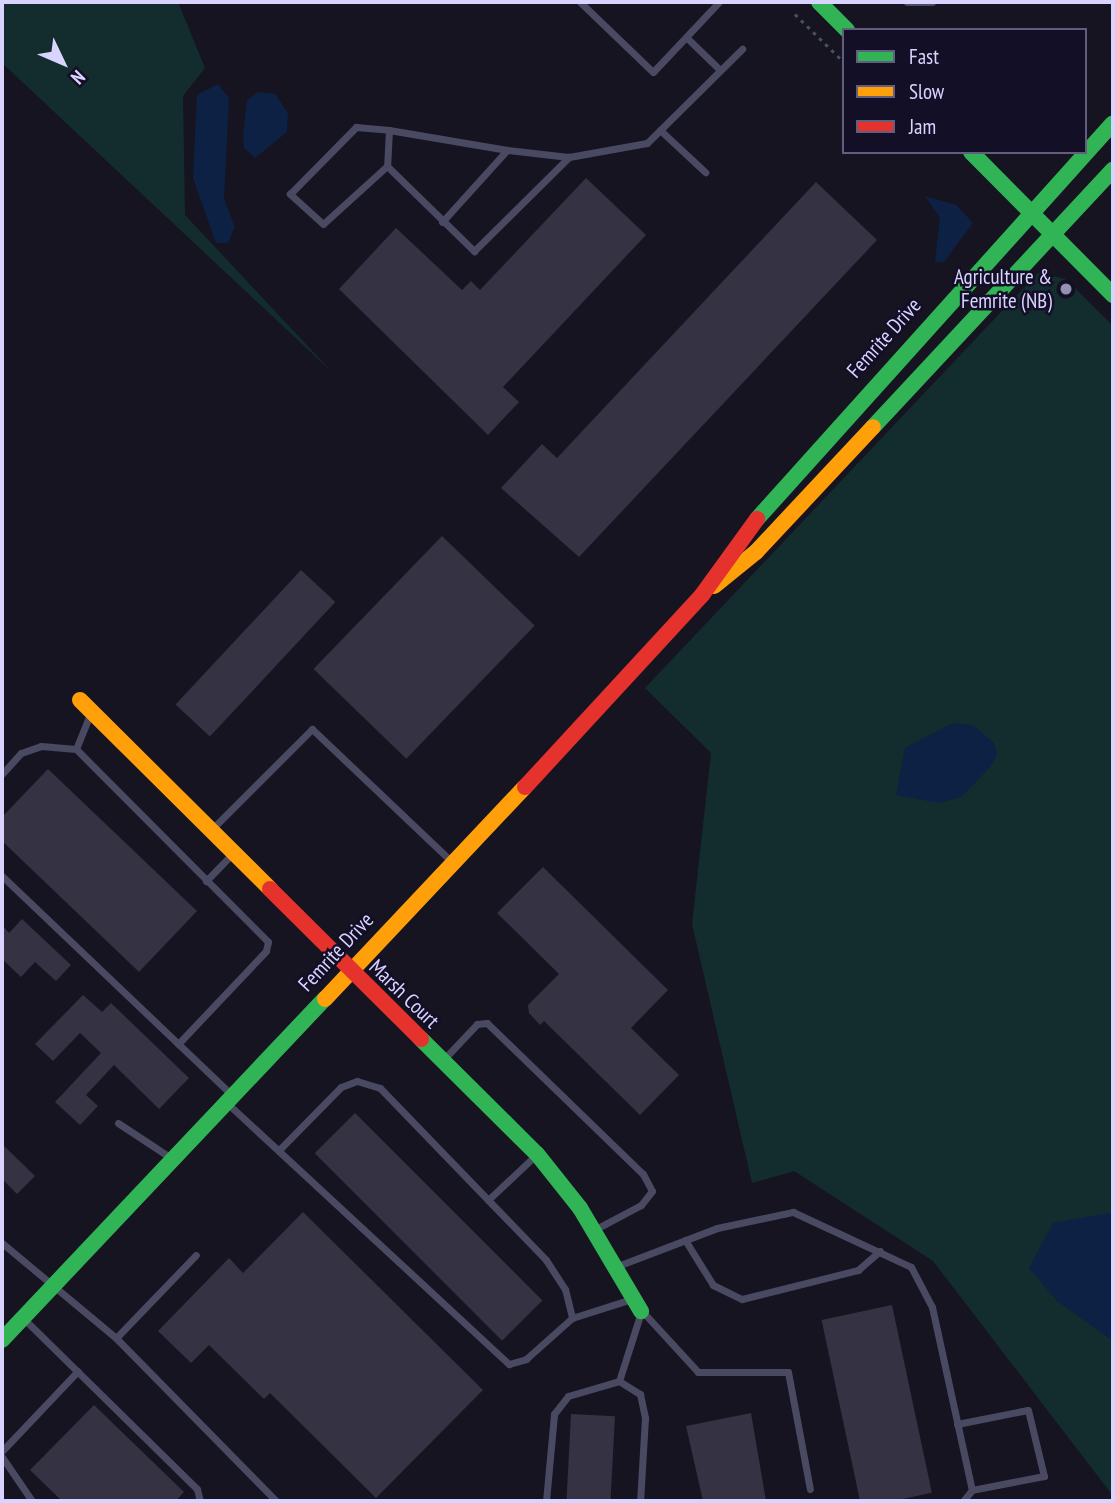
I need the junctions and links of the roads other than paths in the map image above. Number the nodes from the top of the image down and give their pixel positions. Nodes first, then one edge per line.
1 (580, 2) edge
2 (719, 2) edge
3 (819, 2) edge
4 (907, 2) edge
5 (932, 2) edge
6 (845, 28) edge
7 (687, 38) junction
8 (742, 49) dead end
9 (720, 71) junction
10 (1113, 123) edge
11 (389, 130) junction
12 (660, 130) junction
13 (507, 150) junction
14 (1087, 151) edge
15 (973, 154) edge
16 (1084, 154) edge
17 (569, 157) junction
18 (387, 166) junction
19 (1113, 170) edge
20 (705, 172) dead end
21 (1031, 212) junction
22 (442, 222) junction
23 (1054, 235) junction
24 (1113, 295) edge
25 (702, 595) junction
26 (85, 706) joint
27 (76, 749) junction
28 (2, 774) edge
29 (210, 831) junction
30 (232, 854) junction
31 (451, 862) junction
32 (2, 876) edge
33 (206, 881) junction
34 (348, 969) junction
35 (178, 1044) junction
36 (442, 1061) junction
37 (228, 1098) junction
38 (118, 1123) dead end
39 (279, 1150) junction
40 (537, 1154) junction
41 (171, 1158) junction
42 (488, 1200) junction
43 (593, 1231) junction
44 (685, 1240) junction
45 (2, 1243) edge
46 (880, 1251) junction
47 (196, 1255) dead end
48 (615, 1267) junction
49 (54, 1283) junction
50 (638, 1305) junction
51 (23, 1317) junction
52 (572, 1318) junction
53 (116, 1338) junction
54 (2, 1340) edge
55 (78, 1371) junction
56 (619, 1381) junction
57 (957, 1424) junction
58 (2, 1451) edge
59 (2, 1457) edge
60 (810, 1489) dead end
61 (972, 1490) junction
62 (32, 1501) edge
63 (201, 1501) edge
64 (276, 1501) edge
65 (546, 1501) edge
66 (640, 1501) edge
67 (963, 1501) edge

1 - 7 lane
2 - 7 lane
3 - 6 street
4 - 5 lane
7 - 9 lane
8 - 9 lane
9 - 12 lane
10 - 14 street, Femrite Drive
11 - 13 lane
11 - 18 lane
11 - 18 lane
12 - 17 lane
12 - 20 lane
13 - 17 lane
13 - 22 lane
15 - 21 street
16 - 21 street, Femrite Drive
17 - 22 lane
18 - 22 lane
19 - 23 street, Femrite Drive
21 - 23 street
21 - 25 street, Femrite Drive
23 - 24 street
23 - 25 street, Femrite Drive
25 - 31 street, Femrite Drive
26 - 27 lane
26 - 29 street, Marsh Court
27 - 28 lane
27 - 33 lane
29 - 30 street, Marsh Court
29 - 31 lane
30 - 33 lane
30 - 34 street, Marsh Court
31 - 34 street, Femrite Drive
32 - 35 lane
33 - 35 lane
34 - 36 street, Marsh Court
34 - 37 street, Femrite Drive
35 - 37 lane
36 - 40 street, Marsh Court
36 - 43 lane
37 - 39 lane
37 - 41 street, Femrite Drive
38 - 41 lane
39 - 42 lane
39 - 52 lane
40 - 42 lane
40 - 43 street, Marsh Court
41 - 49 street, Femrite Drive
42 - 52 lane
43 - 48 street, Marsh Court
44 - 46 lane
44 - 46 lane
44 - 48 lane
45 - 49 lane
46 - 57 lane
47 - 53 lane
48 - 50 street, Marsh Court
49 - 51 street, Femrite Drive
49 - 53 lane
50 - 52 lane
50 - 56 lane
50 - 60 lane
51 - 54 street, Femrite Drive
51 - 55 lane
53 - 64 lane
55 - 58 lane
55 - 63 lane
56 - 65 lane
56 - 66 lane
57 - 61 lane
57 - 61 lane
59 - 62 lane
61 - 67 lane

